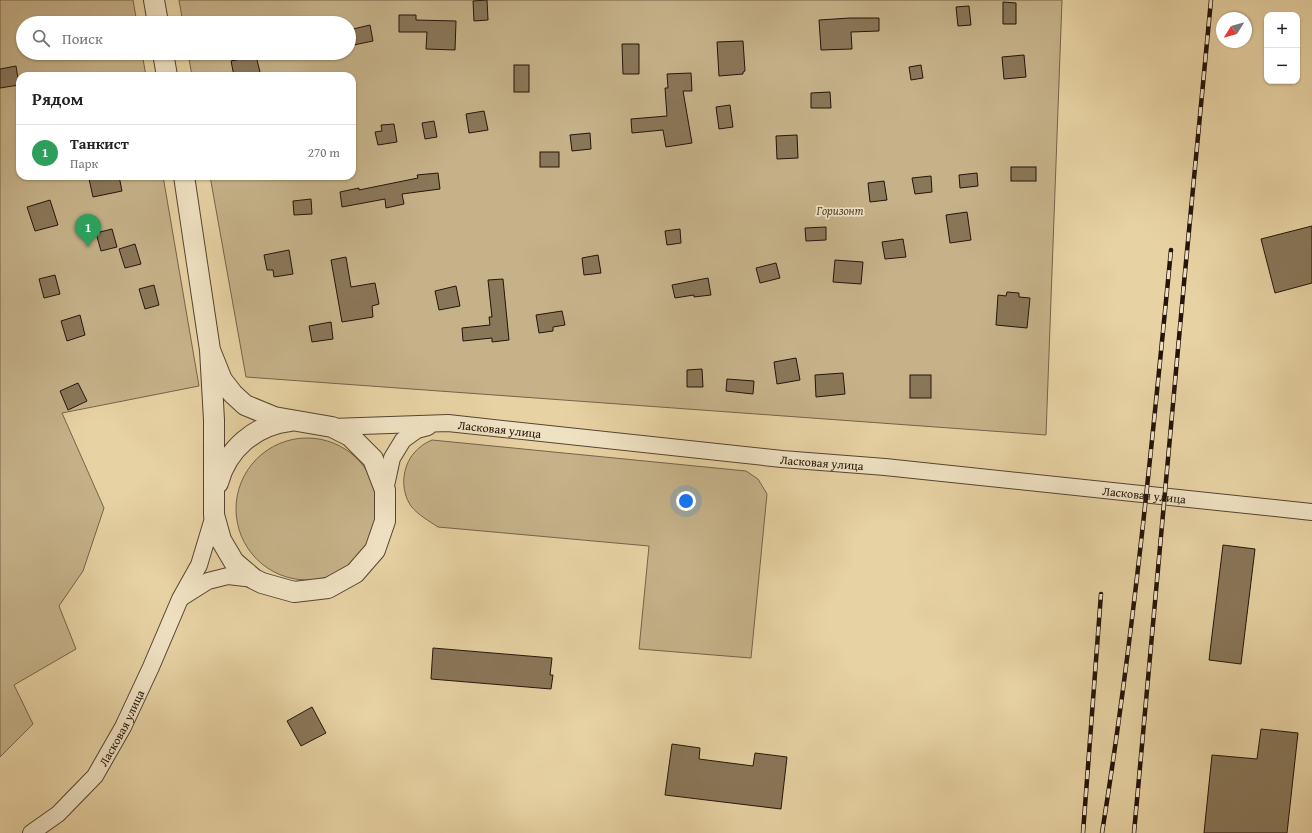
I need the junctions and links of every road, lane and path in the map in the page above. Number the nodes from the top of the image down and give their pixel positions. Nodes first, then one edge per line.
1 (154, 0) edge
2 (157, 16) edge
3 (164, 60) edge
4 (166, 72) edge
5 (185, 180) edge
6 (210, 350) junction
7 (296, 420) junction
8 (448, 423) junction
9 (332, 427) junction
10 (385, 490) junction
11 (214, 494) junction
12 (1312, 512) edge
13 (214, 515) junction
14 (254, 579) junction
15 (180, 599) junction
16 (31, 833) edge

1 - 2 street
3 - 4 street
5 - 6 street
6 - 7 street
6 - 11 street
7 - 9 street
7 - 11 street
8 - 9 street, Ласковая улица
8 - 10 street
8 - 12 street, Ласковая улица
9 - 10 street
10 - 14 street
11 - 13 street
13 - 14 street
13 - 15 street, Ласковая улица
14 - 15 street
15 - 16 street, Ласковая улица

